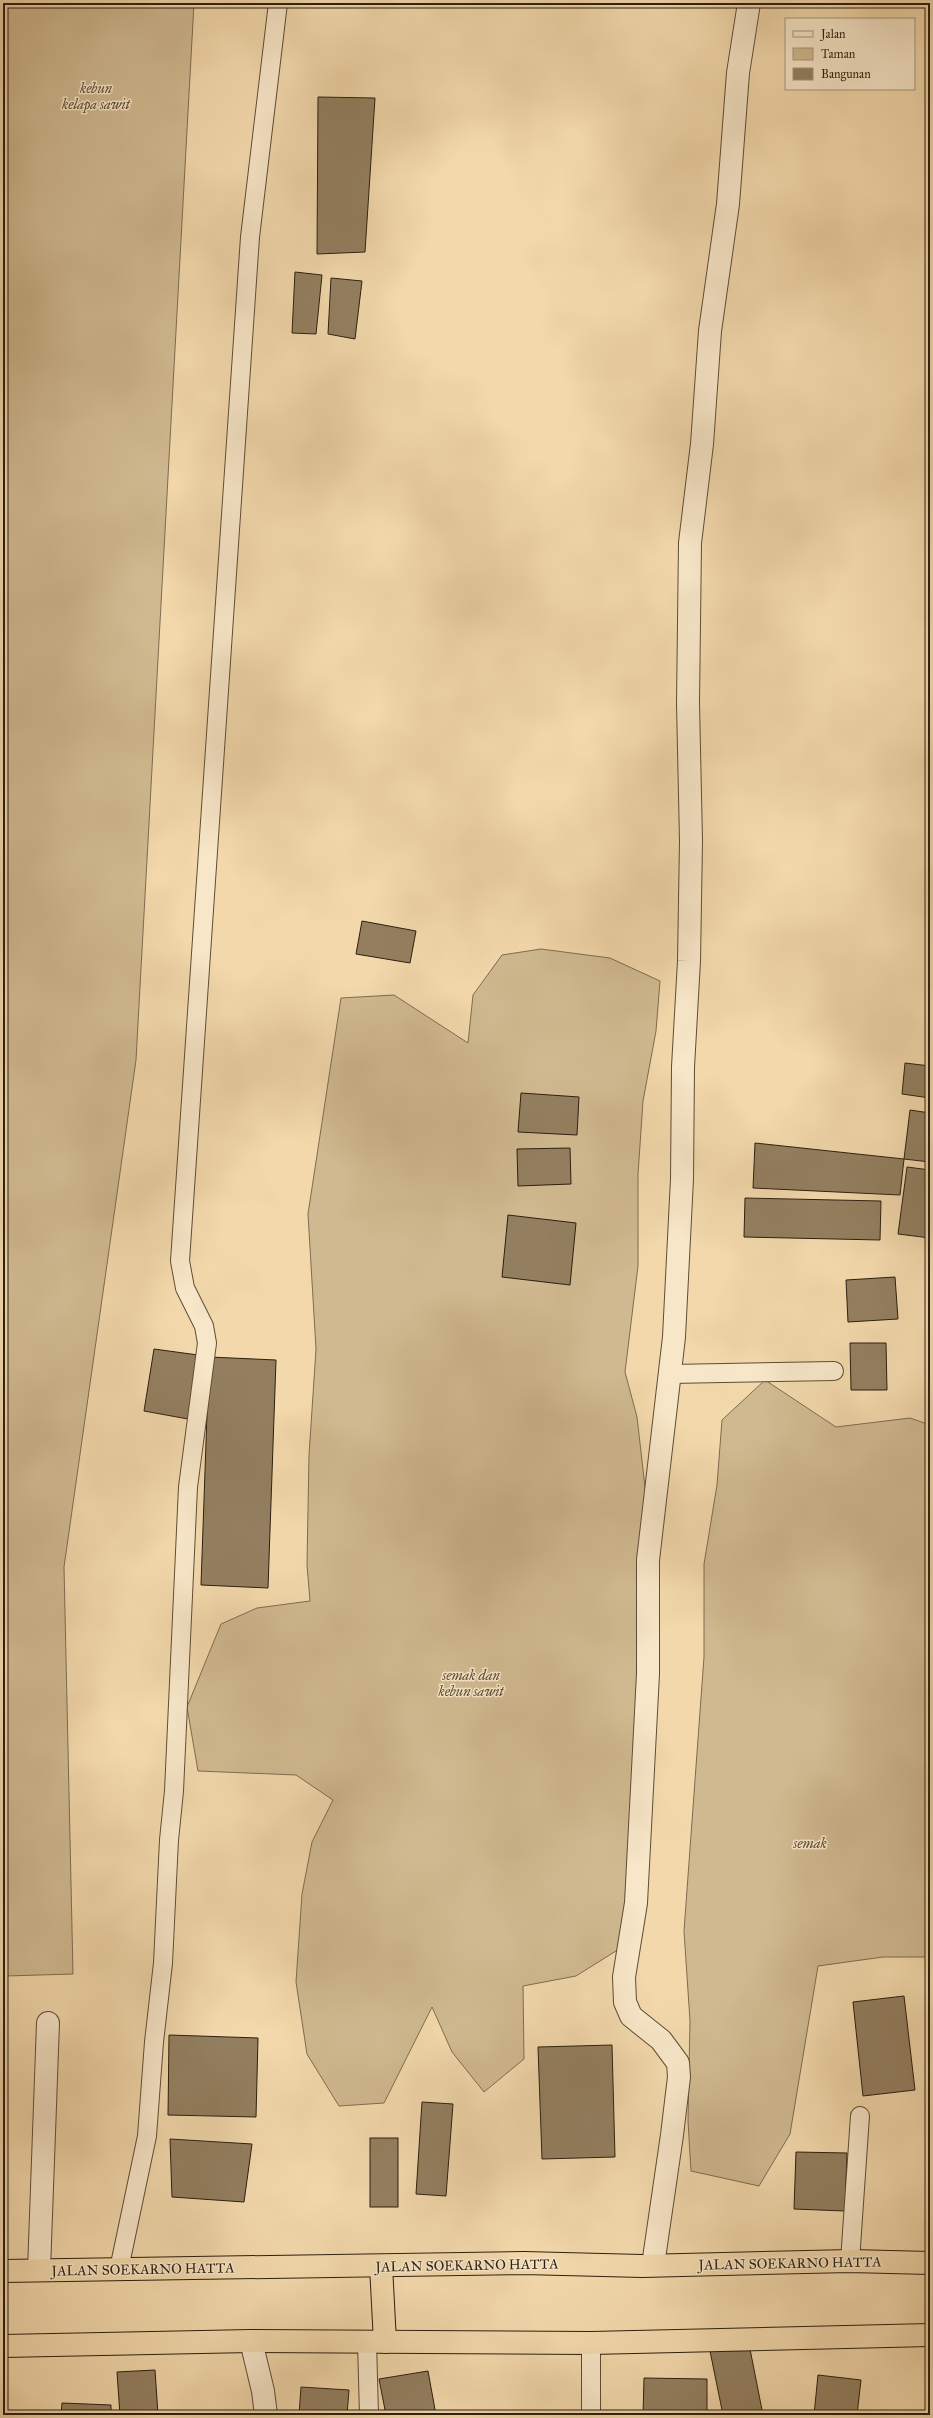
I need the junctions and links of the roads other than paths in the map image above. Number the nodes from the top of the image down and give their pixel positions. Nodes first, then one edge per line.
1 (278, 3) edge
2 (749, 3) edge
3 (834, 1371) dead end
4 (670, 1374) junction
5 (48, 2022) dead end
6 (860, 2116) dead end
7 (850, 2261) junction
8 (930, 2263) edge
9 (652, 2265) junction
10 (380, 2266) junction
11 (119, 2269) junction
12 (39, 2270) junction
13 (3, 2271) edge
14 (930, 2335) edge
15 (251, 2341) junction
16 (376, 2342) junction
17 (591, 2343) junction
18 (3, 2346) edge
19 (266, 2415) edge
20 (369, 2415) edge
21 (591, 2415) edge

1 - 11 lane
2 - 4 street
3 - 4 lane
4 - 9 street
5 - 12 street
6 - 7 lane
7 - 8 highway, JALAN SOEKARNO HATTA
7 - 9 highway, JALAN SOEKARNO HATTA
9 - 10 highway, JALAN SOEKARNO HATTA
10 - 11 highway, JALAN SOEKARNO HATTA
10 - 16 highway
11 - 12 highway, JALAN SOEKARNO HATTA
12 - 13 highway, JALAN SOEKARNO HATTA
14 - 17 highway
15 - 16 highway
15 - 18 highway
15 - 19 street
16 - 17 highway
16 - 20 lane
17 - 21 lane

